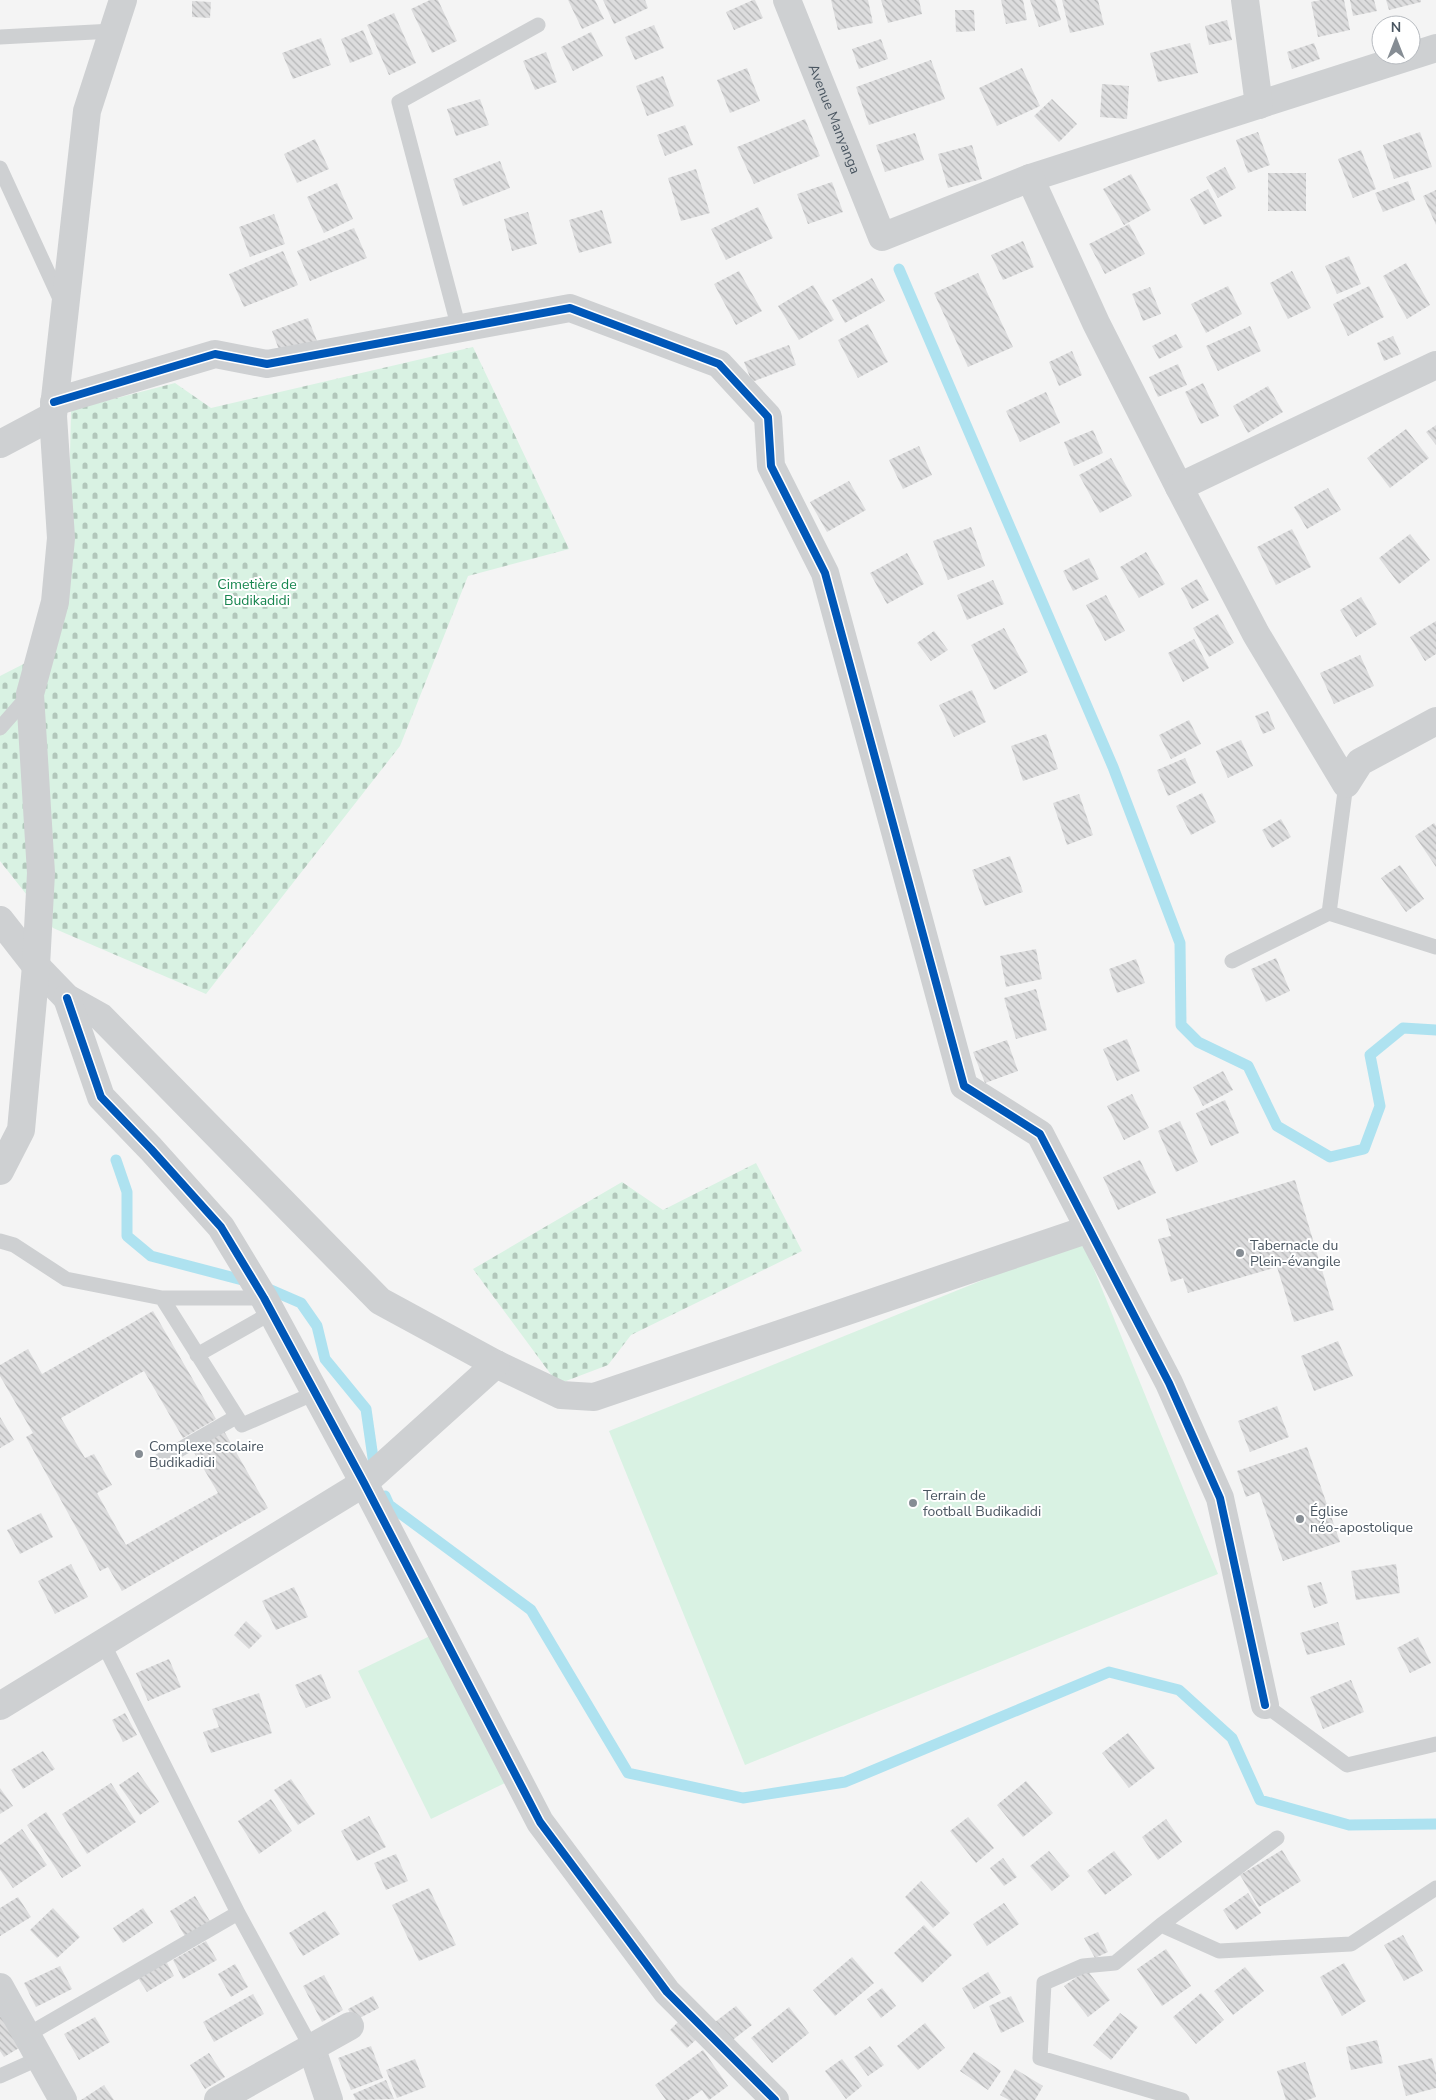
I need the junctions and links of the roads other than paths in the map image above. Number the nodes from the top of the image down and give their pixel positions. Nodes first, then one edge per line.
1 (123, 0) edge
2 (787, 0) edge
3 (1245, 0) edge
4 (538, 24) dead end
5 (113, 31) junction
6 (0, 37) edge
7 (1436, 48) edge
8 (1259, 105) junction
9 (0, 168) edge
10 (1030, 178) junction
11 (64, 310) junction
12 (459, 328) junction
13 (1436, 365) edge
14 (53, 409) junction
15 (0, 444) edge
16 (1179, 487) junction
17 (30, 694) junction
18 (1436, 721) edge
19 (0, 728) edge
20 (1346, 784) junction
21 (1329, 914) junction
22 (0, 920) edge
23 (1436, 947) edge
24 (1232, 961) dead end
25 (36, 966) junction
26 (67, 998) junction
27 (0, 1171) edge
28 (1089, 1229) junction
29 (0, 1241) edge
30 (162, 1298) junction
31 (267, 1306) junction
32 (197, 1355) junction
33 (496, 1364) junction
34 (315, 1393) junction
35 (236, 1416) junction
36 (158, 1462) dead end
37 (364, 1482) junction
38 (103, 1643) junction
39 (1265, 1705) joint
40 (0, 1706) edge
41 (1436, 1744) edge
42 (1277, 1838) dead end
43 (1436, 1888) edge
44 (238, 1912) junction
45 (1161, 1925) junction
46 (0, 1987) edge
47 (350, 2026) dead end
48 (34, 2047) junction
49 (312, 2049) junction
50 (0, 2076) edge
51 (1139, 2094) edge
52 (63, 2100) edge
53 (218, 2100) edge
54 (328, 2100) edge
55 (775, 2100) edge
56 (1182, 2100) edge

1 - 5 street
2 - 10 street, Avenue Manyanga
3 - 8 street
4 - 12 lane
5 - 6 lane
5 - 11 street
7 - 8 street
8 - 10 street
9 - 11 lane
10 - 16 street
11 - 14 street
12 - 14 street
12 - 28 street
13 - 16 street
14 - 15 street
14 - 17 street
16 - 20 street
17 - 19 lane
17 - 25 street
18 - 20 street
20 - 21 lane
21 - 23 lane
21 - 24 lane
22 - 25 street
25 - 26 street
25 - 27 street
26 - 31 street
26 - 33 street
28 - 33 street
28 - 39 street
29 - 30 lane
30 - 31 lane
30 - 32 lane
31 - 32 lane
31 - 34 street
32 - 35 lane
33 - 37 street
34 - 35 lane
34 - 37 street
35 - 36 lane
37 - 38 street
37 - 55 street
38 - 40 street
38 - 44 lane
39 - 41 lane
42 - 45 lane
43 - 45 lane
44 - 48 lane
44 - 49 lane
45 - 51 lane
46 - 48 street
47 - 49 street
48 - 50 lane
48 - 52 street
49 - 53 street
49 - 54 street
51 - 56 lane

